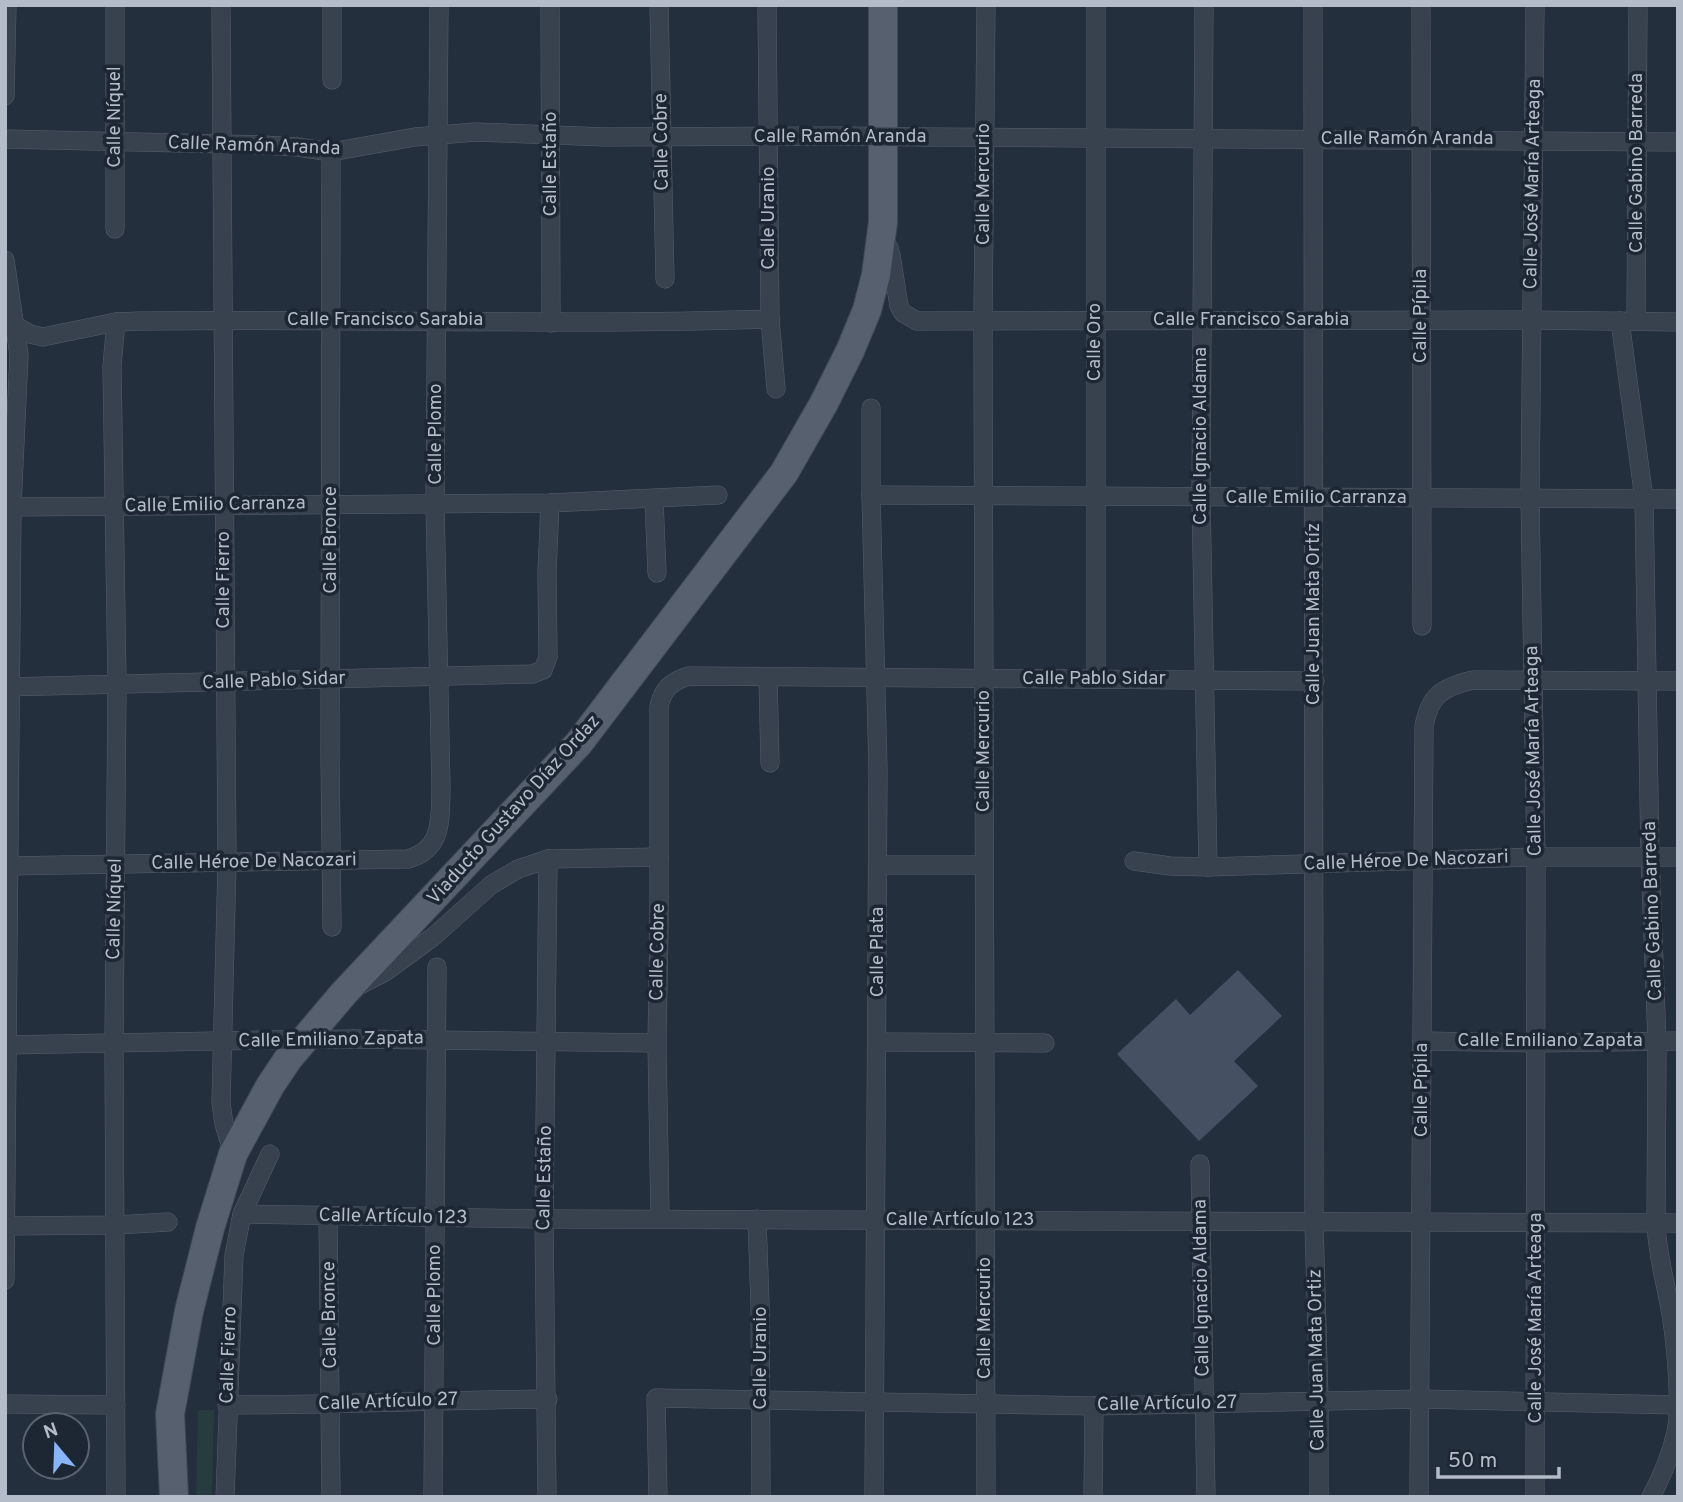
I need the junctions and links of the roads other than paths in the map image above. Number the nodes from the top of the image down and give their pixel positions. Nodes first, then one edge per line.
1 (7, 5) edge
2 (115, 5) edge
3 (221, 5) edge
4 (332, 5) edge
5 (439, 5) edge
6 (550, 5) edge
7 (659, 5) edge
8 (767, 5) edge
9 (986, 5) edge
10 (1096, 5) edge
11 (1204, 5) edge
12 (1312, 5) edge
13 (1421, 5) edge
14 (1535, 5) edge
15 (1638, 5) edge
16 (883, 11) edge
17 (331, 80) dead end
18 (5, 96) edge
19 (438, 134) junction
20 (551, 136) junction
21 (662, 137) junction
22 (769, 137) junction
23 (984, 137) junction
24 (1096, 137) junction
25 (1202, 138) junction
26 (5, 139) edge
27 (1314, 139) junction
28 (115, 140) junction
29 (1422, 140) junction
30 (1534, 141) junction
31 (1636, 142) junction
32 (1678, 142) edge
33 (220, 144) junction
34 (331, 152) junction
35 (115, 229) dead end
36 (880, 244) junction
37 (5, 260) edge
38 (666, 279) dead end
39 (330, 319) junction
40 (770, 319) junction
41 (222, 320) junction
42 (437, 320) junction
43 (983, 320) junction
44 (1095, 320) junction
45 (1201, 320) junction
46 (1314, 320) junction
47 (1421, 320) junction
48 (1531, 320) junction
49 (1628, 321) junction
50 (116, 322) junction
51 (1678, 322) edge
52 (10, 323) edge
53 (551, 323) junction
54 (776, 389) dead end
55 (872, 408) dead end
56 (718, 495) dead end
57 (871, 495) junction
58 (985, 496) junction
59 (1095, 497) junction
60 (1201, 497) junction
61 (1314, 498) junction
62 (1422, 498) junction
63 (1530, 498) junction
64 (654, 499) junction
65 (1644, 499) junction
66 (1678, 499) edge
67 (550, 503) junction
68 (224, 504) junction
69 (331, 504) junction
70 (435, 504) junction
71 (116, 506) junction
72 (8, 507) edge
73 (657, 573) dead end
74 (1422, 626) dead end
75 (439, 676) junction
76 (768, 677) junction
77 (877, 678) junction
78 (984, 678) junction
79 (1096, 679) junction
80 (330, 680) junction
81 (1204, 680) junction
82 (1315, 681) junction
83 (1533, 681) junction
84 (1648, 681) junction
85 (1678, 681) edge
86 (224, 683) junction
87 (117, 684) junction
88 (8, 687) edge
89 (666, 688) joint
90 (770, 764) dead end
91 (418, 856) joint
92 (659, 857) junction
93 (1650, 857) junction
94 (1678, 857) edge
95 (1536, 858) junction
96 (548, 859) junction
97 (1422, 860) junction
98 (331, 861) junction
99 (1134, 861) dead end
100 (227, 863) junction
101 (116, 864) junction
102 (1315, 864) junction
103 (985, 865) junction
104 (7, 866) edge
105 (877, 866) junction
106 (1208, 867) junction
107 (332, 927) dead end
108 (437, 967) dead end
109 (344, 993) junction
110 (435, 1039) junction
111 (1422, 1041) junction
112 (1657, 1041) junction
113 (1678, 1041) edge
114 (223, 1042) junction
115 (547, 1042) junction
116 (878, 1042) junction
117 (657, 1043) junction
118 (985, 1043) junction
119 (1045, 1043) dead end
120 (1536, 1043) junction
121 (114, 1044) junction
122 (6, 1045) edge
123 (233, 1154) junction
124 (270, 1154) dead end
125 (1200, 1164) dead end
126 (242, 1214) junction
127 (328, 1216) junction
128 (436, 1217) junction
129 (660, 1218) junction
130 (544, 1219) junction
131 (757, 1219) junction
132 (876, 1219) junction
133 (1201, 1220) junction
134 (985, 1221) junction
135 (168, 1222) dead end
136 (1422, 1222) junction
137 (1536, 1222) junction
138 (1314, 1223) junction
139 (1678, 1223) edge
140 (1656, 1224) junction
141 (116, 1225) junction
142 (6, 1226) edge
143 (5, 1280) edge
144 (548, 1399) junction
145 (1421, 1399) junction
146 (435, 1400) junction
147 (761, 1400) junction
148 (1319, 1400) junction
149 (1535, 1401) junction
150 (875, 1403) junction
151 (985, 1403) junction
152 (5, 1404) edge
153 (116, 1405) junction
154 (228, 1405) junction
155 (332, 1405) junction
156 (1205, 1405) junction
157 (1678, 1405) edge
158 (1094, 1406) junction
159 (116, 1497) edge
160 (174, 1497) edge
161 (225, 1497) edge
162 (331, 1497) edge
163 (433, 1497) edge
164 (547, 1497) edge
165 (658, 1497) edge
166 (761, 1497) edge
167 (874, 1497) edge
168 (986, 1497) edge
169 (1093, 1497) edge
170 (1206, 1497) edge
171 (1318, 1497) edge
172 (1419, 1497) edge
173 (1535, 1497) edge
174 (1651, 1497) edge

1 - 18 street
2 - 28 street, Calle Níquel
3 - 33 street, Calle Fierro
4 - 17 street
5 - 19 street, Calle Plomo
6 - 20 street, Calle Estaño
7 - 21 street, Calle Cobre
8 - 22 street, Calle Uranio
9 - 23 street, Calle Mercurio
10 - 24 street, Calle Oro
11 - 25 street, Calle Ignacio Aldama
12 - 27 street, Calle Juan Mata Ortíz
13 - 29 street, Calle Pípila
14 - 30 street, Calle José María Arteaga
15 - 31 street, Calle Gabino Barreda
16 - 36 main road, Viaducto Gustavo Díaz Ordaz
19 - 20 street, Calle Ramón Aranda
19 - 34 street, Calle Ramón Aranda
19 - 42 street, Calle Plomo
20 - 21 street, Calle Ramón Aranda
20 - 53 street, Calle Estaño
21 - 22 street, Calle Ramón Aranda
21 - 38 street, Calle Cobre
22 - 23 street, Calle Ramón Aranda, bridge
22 - 40 street, Calle Uranio
23 - 24 street, Calle Ramón Aranda
23 - 43 street, Calle Mercurio
24 - 25 street, Calle Ramón Aranda
24 - 44 street, Calle Oro
25 - 27 street, Calle Ramón Aranda
25 - 45 street, Calle Ignacio Aldama
26 - 28 street, Calle Ramón Aranda
27 - 29 street, Calle Ramón Aranda
27 - 46 street, Calle Juan Mata Ortíz
28 - 33 street, Calle Ramón Aranda
28 - 35 street, Calle Níquel
29 - 30 street, Calle Ramón Aranda
29 - 47 street, Calle Pípila
30 - 31 street, Calle Ramón Aranda
30 - 48 street, Calle José María Arteaga
31 - 32 street, Calle Ramón Aranda
31 - 49 street, Calle Gabino Barreda
33 - 34 street, Calle Ramón Aranda
33 - 41 street, Calle Fierro
34 - 39 street, Calle Bronce
36 - 43 street, Calle Francisco Sarabia
36 - 109 main road, Viaducto Gustavo Díaz Ordaz
37 - 52 street
39 - 41 street, Calle Francisco Sarabia
39 - 42 street, Calle Francisco Sarabia
39 - 69 street, Calle Bronce
40 - 53 street, Calle Francisco Sarabia
40 - 54 street, Calle Uranio
41 - 50 street, Calle Francisco Sarabia
41 - 68 street, Calle Fierro
42 - 53 street, Calle Francisco Sarabia
42 - 70 street, Calle Plomo
43 - 44 street, Calle Francisco Sarabia
43 - 58 street, Calle Mercurio
44 - 45 street, Calle Francisco Sarabia
44 - 59 street, Calle Oro
45 - 46 street, Calle Francisco Sarabia
45 - 60 street, Calle Ignacio Aldama
46 - 47 street, Calle Francisco Sarabia
46 - 61 street, Calle Juan Mata Ortíz
47 - 48 street, Calle Francisco Sarabia
47 - 62 street, Calle Pípila
48 - 49 street, Calle Francisco Sarabia
48 - 63 street, Calle José María Arteaga
49 - 51 street, Calle Francisco Sarabia
49 - 65 street, Calle Gabino Barreda
50 - 52 street, Calle Francisco Sarabia
50 - 71 street, Calle Níquel
52 - 72 street
55 - 57 street, Calle Plata
56 - 64 street, Calle Emilio Carranza
57 - 58 street, Calle Emilio Carranza
57 - 77 street, Calle Plata
58 - 59 street, Calle Emilio Carranza
58 - 78 street, Calle Mercurio
59 - 60 street, Calle Emilio Carranza
59 - 79 street, Calle Oro
60 - 61 street, Calle Emilio Carranza
60 - 81 street, Calle Ignacio Aldama
61 - 62 street, Calle Emilio Carranza
61 - 82 street, Calle Juan Mata Ortíz
62 - 63 street, Calle Emilio Carranza
62 - 74 street, Calle Pípila
63 - 65 street, Calle Emilio Carranza
63 - 83 street, Calle José María Arteaga
64 - 67 street, Calle Emilio Carranza
64 - 73 street
65 - 66 street, Calle Emilio Carranza
65 - 84 street, Calle Gabino Barreda
67 - 70 street, Calle Emilio Carranza
67 - 75 street, Calle Pablo Sidar
68 - 69 street, Calle Emilio Carranza
68 - 71 street, Calle Emilio Carranza
68 - 86 street, Calle Fierro
69 - 70 street, Calle Emilio Carranza
69 - 80 street, Calle Bronce
70 - 75 street, Calle Plomo
71 - 72 street, Calle Emilio Carranza
71 - 87 street, Calle Níquel
72 - 88 street
75 - 80 street, Calle Pablo Sidar
75 - 91 street, Calle Plomo
76 - 77 street, Calle Pablo Sidar
76 - 89 street, Calle Pablo Sidar
76 - 90 street
77 - 78 street, Calle Pablo Sidar
77 - 105 street, Calle Plata
78 - 79 street, Calle Pablo Sidar
78 - 103 street, Calle Mercurio
79 - 81 street, Calle Pablo Sidar
80 - 86 street, Calle Pablo Sidar
80 - 98 street, Calle Bronce
81 - 82 street, Calle Pablo Sidar
81 - 106 street, Calle Ignacio Aldama
82 - 102 street, Calle Juan Mata Ortíz
83 - 84 street
83 - 95 street, Calle José María Arteaga
83 - 97 street, Calle Pípila
84 - 85 street
84 - 93 street, Calle Gabino Barreda
86 - 87 street, Calle Pablo Sidar
86 - 100 street, Calle Fierro
87 - 88 street, Calle Pablo Sidar
87 - 101 street, Calle Níquel
88 - 104 street
89 - 92 street, Calle Cobre
91 - 98 street, Calle Héroe De Nacozari
92 - 96 street
92 - 117 street, Calle Cobre
93 - 94 street, Calle Héroe De Nacozari
93 - 95 street, Calle Héroe De Nacozari
93 - 112 street, Calle Gabino Barreda
95 - 97 street, Calle Héroe De Nacozari
95 - 120 street, Calle José María Arteaga
96 - 109 street
96 - 115 street, Calle Estaño
97 - 102 street, Calle Héroe De Nacozari
97 - 111 street, Calle Pípila
98 - 100 street, Calle Héroe De Nacozari
98 - 107 street, Calle Bronce
99 - 106 street, Calle Héroe De Nacozari
100 - 101 street, Calle Héroe De Nacozari
100 - 114 street, Calle Fierro
101 - 104 street, Calle Héroe De Nacozari
101 - 121 street, Calle Níquel
102 - 106 street, Calle Héroe De Nacozari
102 - 138 street, Calle Juan Mata Ortíz
103 - 105 street
103 - 118 street, Calle Mercurio
104 - 122 street
105 - 116 street, Calle Plata
108 - 110 street, Calle Plomo
109 - 123 main road, Viaducto Gustavo Díaz Ordaz
110 - 114 street, Calle Emiliano Zapata, bridge
110 - 115 street, Calle Emiliano Zapata
110 - 128 street, Calle Plomo
111 - 120 street, Calle Emiliano Zapata
111 - 136 street, Calle Pípila
112 - 113 street, Calle Emiliano Zapata
112 - 120 street, Calle Emiliano Zapata
112 - 140 street, Calle Gabino Barreda
114 - 121 street, Calle Emiliano Zapata
114 - 123 street, Calle Fierro
115 - 117 street, Calle Emiliano Zapata
115 - 130 street, Calle Estaño
116 - 118 street
116 - 132 street, Calle Plata
117 - 129 street, Calle Cobre
118 - 119 street
118 - 134 street, Calle Mercurio
120 - 137 street, Calle José María Arteaga
121 - 122 street, Calle Emiliano Zapata
121 - 141 street, Calle Níquel
122 - 142 street
123 - 160 main road, Viaducto Gustavo Díaz Ordaz
124 - 126 street, Calle Fierro
125 - 133 street, Calle Ignacio Aldama
126 - 127 street, Calle Artículo 123
126 - 154 street, Calle Fierro
127 - 128 street, Calle Artículo 123
127 - 155 street, Calle Bronce
128 - 130 street, Calle Artículo 123
128 - 146 street, Calle Plomo
129 - 130 street, Calle Artículo 123
129 - 131 street, Calle Artículo 123
130 - 144 street, Calle Estaño
131 - 132 street, Calle Artículo 123
131 - 147 street, Calle Uranio
132 - 134 street, Calle Artículo 123
132 - 150 street, Calle Plata
133 - 134 street, Calle Artículo 123
133 - 138 street, Calle Artículo 123
133 - 156 street, Calle Ignacio Aldama
134 - 151 street, Calle Mercurio
135 - 141 street
136 - 137 street, Calle Artículo 123
136 - 138 street, Calle Artículo 123
136 - 145 street, Calle Pípila
137 - 140 street, Calle Artículo 123
137 - 149 street, Calle José María Arteaga
138 - 148 street, Calle Juan Mata Ortiz
139 - 140 street, Calle Artículo 123
140 - 157 street, Calle Gabino Barreda
141 - 142 street
141 - 153 street, Calle Níquel
142 - 143 street
144 - 146 street, Calle Artículo 27
144 - 164 street, Calle Estaño
145 - 148 street, Calle Artículo 27
145 - 149 street, Calle Artículo 27
145 - 172 street, Calle Pípila
146 - 155 street, Calle Artículo 27
146 - 163 street, Calle Plomo
147 - 150 street, Calle Artículo 27
147 - 165 street, Calle Artículo 27
147 - 166 street, Calle Uranio
148 - 156 street, Calle Artículo 27
148 - 171 street, Calle Juan Mata Ortiz
149 - 157 street, Calle Artículo 27
149 - 173 street, Calle José María Arteaga
150 - 151 street, Calle Artículo 27
150 - 167 street, Calle Plata
151 - 158 street, Calle Artículo 27
151 - 168 street, Calle Mercurio
152 - 153 street
153 - 159 street, Calle Níquel
154 - 155 street, Calle Artículo 27
154 - 161 street, Calle Fierro
155 - 162 street, Calle Bronce
156 - 158 street, Calle Artículo 27
156 - 170 street, Calle Ignacio Aldama
157 - 174 street, Calle Gabino Barreda
158 - 169 street

